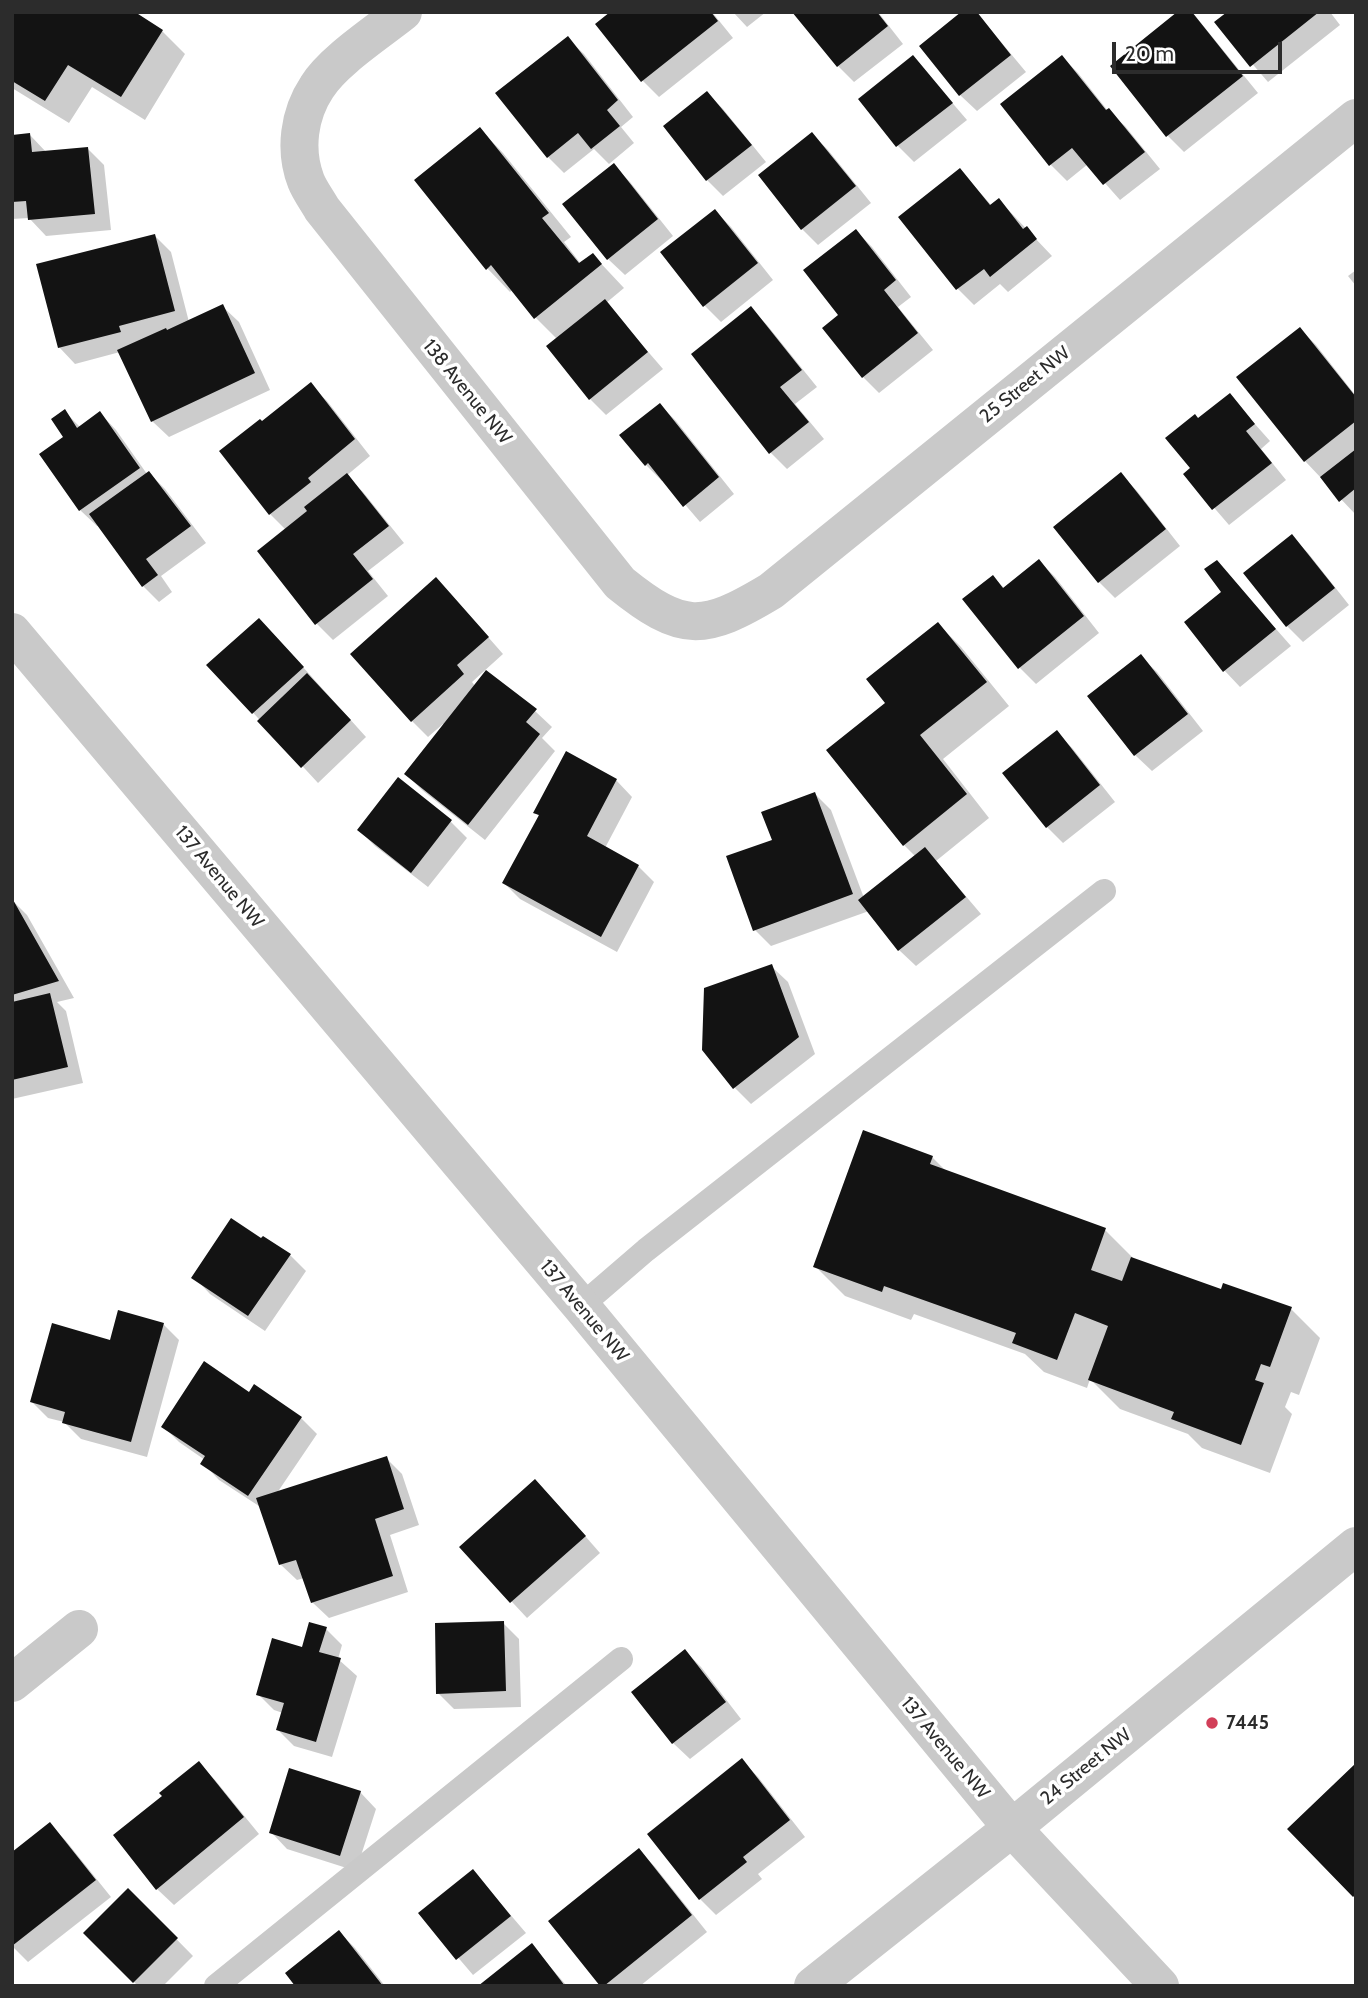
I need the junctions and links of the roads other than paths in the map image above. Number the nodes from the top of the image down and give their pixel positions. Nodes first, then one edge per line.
1 (403, 12) edge
2 (1356, 118) edge
3 (681, 621) joint
4 (12, 632) edge
5 (1104, 891) dead end
6 (582, 1306) junction
7 (1356, 1546) edge
8 (79, 1629) dead end
9 (621, 1659) dead end
10 (12, 1683) edge
11 (1012, 1828) junction
12 (216, 1986) edge
13 (813, 1986) edge
14 (1160, 1986) edge

1 - 3 street, 138 Avenue NW
2 - 3 street, 25 Street NW
4 - 6 street, 137 Avenue NW
5 - 6 lane
6 - 11 street, 137 Avenue NW
7 - 11 street, 24 Street NW
8 - 10 street
9 - 12 lane
11 - 13 street, 24 Street NW
11 - 14 street, 137 Avenue NW

